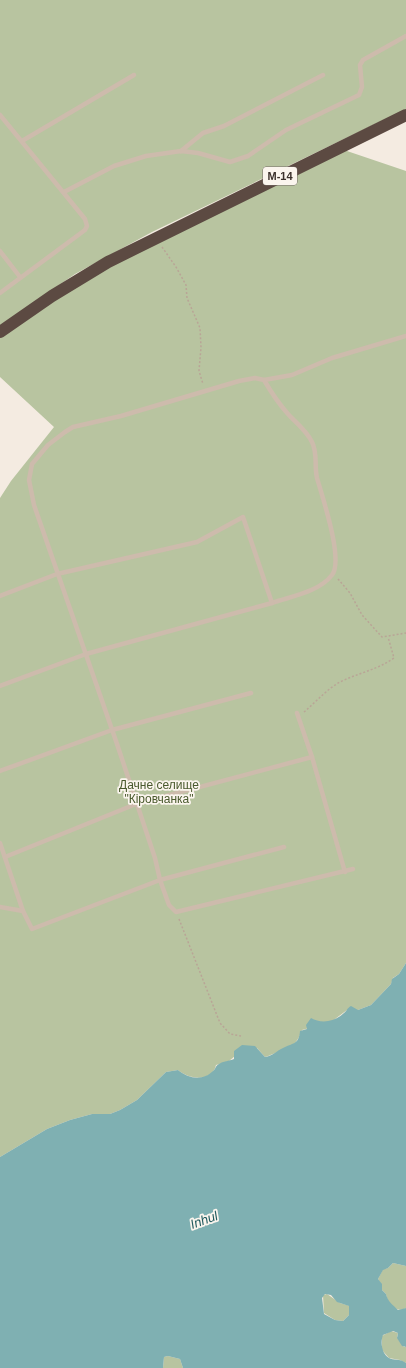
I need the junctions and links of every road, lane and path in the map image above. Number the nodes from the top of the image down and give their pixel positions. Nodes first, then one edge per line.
1 (406, 36) edge
2 (134, 75) dead end
3 (324, 75) dead end
4 (0, 115) edge
5 (406, 115) edge
6 (22, 141) junction
7 (181, 151) junction
8 (64, 192) junction
9 (155, 238) junction
10 (0, 250) edge
11 (20, 277) junction
12 (0, 293) edge
13 (0, 332) edge
14 (406, 336) edge
15 (264, 380) junction
16 (205, 390) junction
17 (334, 573) junction
18 (57, 574) junction
19 (0, 596) edge
20 (272, 603) junction
21 (406, 633) edge
22 (388, 637) junction
23 (86, 654) junction
24 (0, 686) edge
25 (251, 693) dead end
26 (298, 715) joint
27 (112, 730) junction
28 (312, 757) junction
29 (0, 771) edge
30 (136, 804) junction
31 (0, 843) edge
32 (284, 847) dead end
33 (5, 857) junction
34 (352, 869) dead end
35 (346, 872) junction
36 (160, 880) junction
37 (0, 907) edge
38 (23, 911) junction
39 (176, 912) junction
40 (241, 1036) dead end

1 - 7 lane
2 - 6 lane
3 - 7 lane
4 - 6 lane
5 - 9 highway, М-14
6 - 8 lane
7 - 8 lane
8 - 11 lane
9 - 13 highway, М-14
9 - 16 path
10 - 11 lane
11 - 12 lane
14 - 15 lane
15 - 16 lane
15 - 17 lane
16 - 18 lane
17 - 20 lane
17 - 22 path
18 - 19 lane
18 - 20 lane
18 - 23 lane
20 - 23 lane
21 - 22 path
22 - 26 path
23 - 24 lane
23 - 27 lane
25 - 27 lane
26 - 28 lane
27 - 29 lane
27 - 30 lane
28 - 30 lane
28 - 35 lane
30 - 33 lane
30 - 36 lane
31 - 33 lane
32 - 36 lane
33 - 38 lane
34 - 35 lane
35 - 39 lane
36 - 38 lane
36 - 39 lane
37 - 38 lane
39 - 40 path

